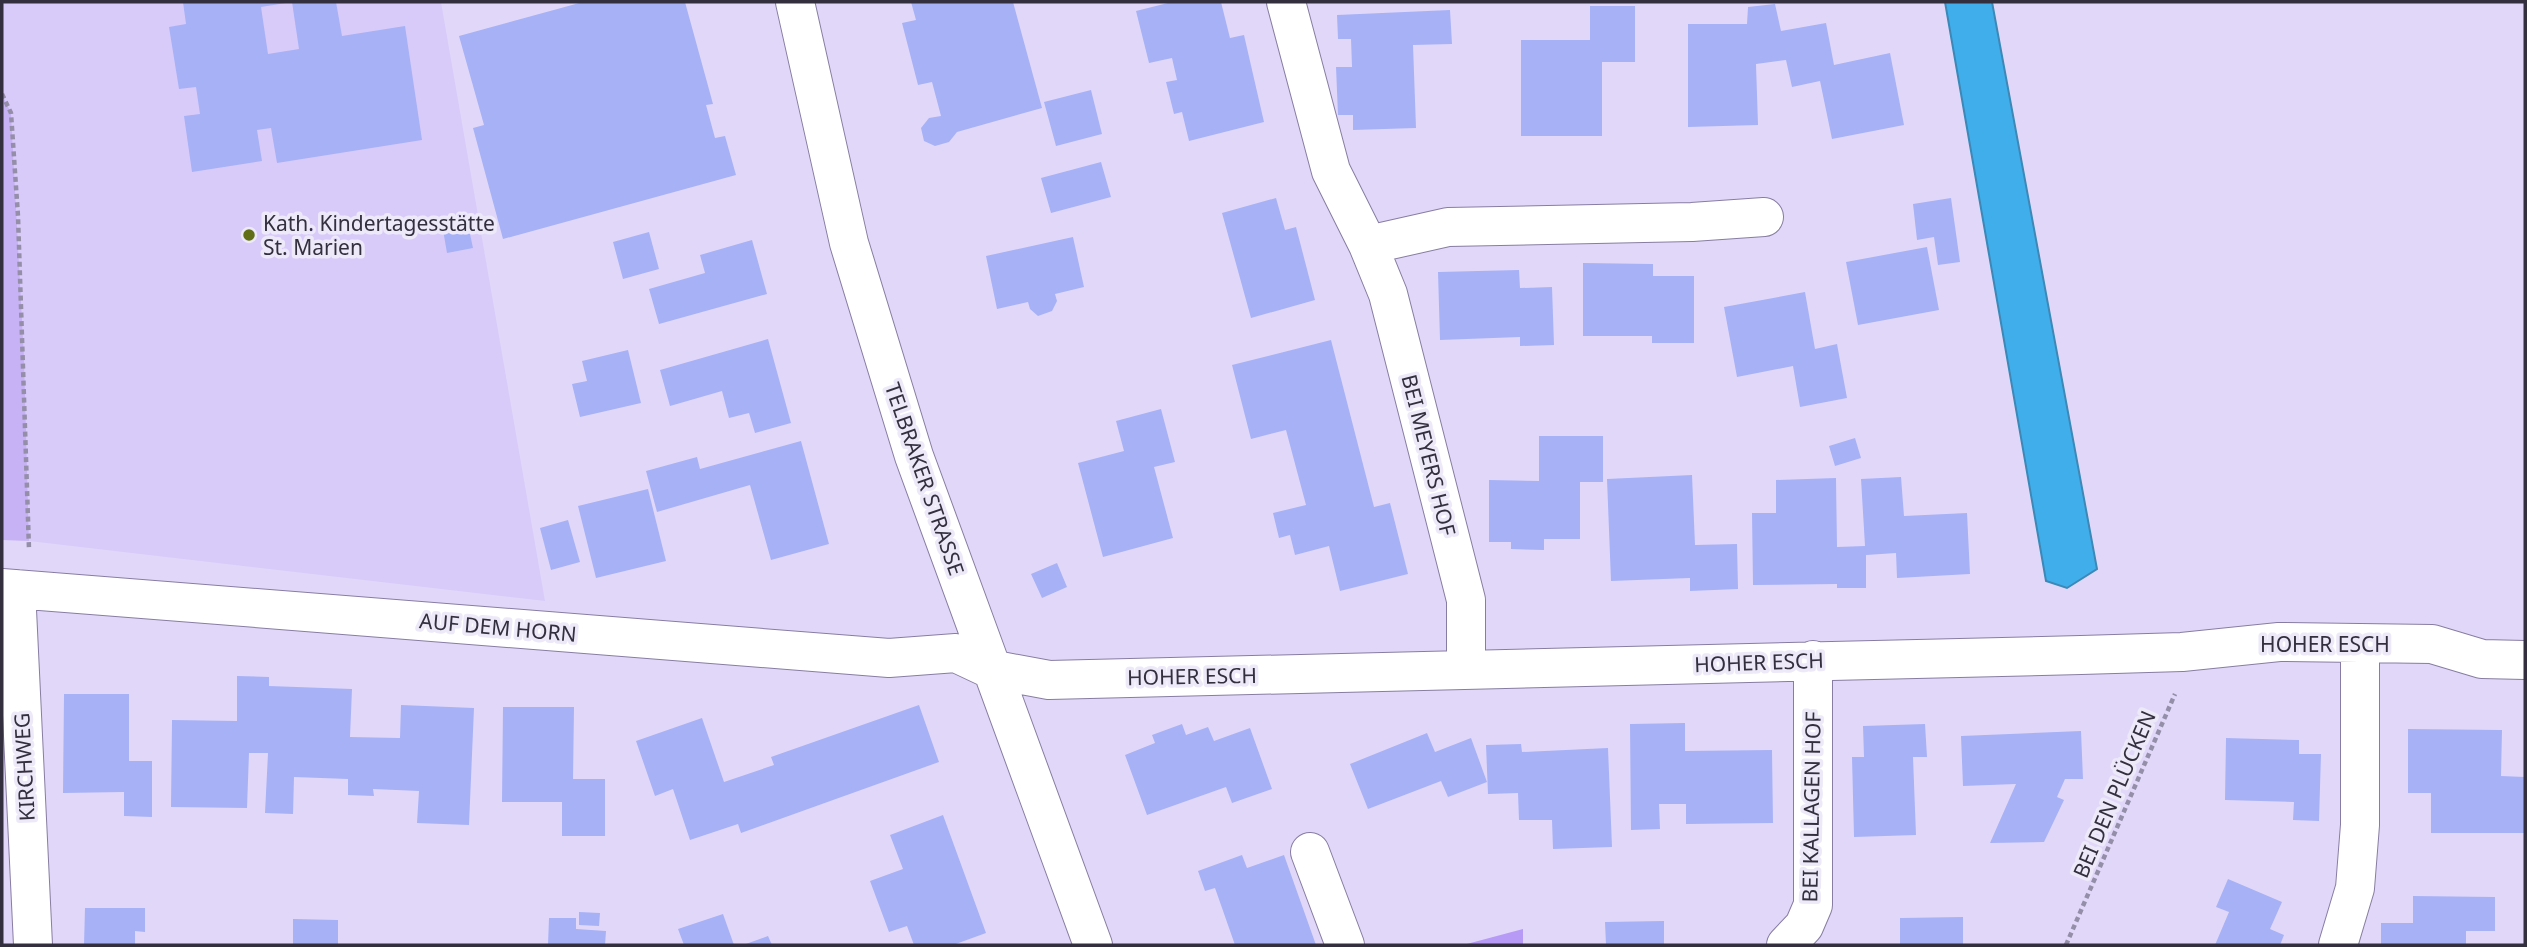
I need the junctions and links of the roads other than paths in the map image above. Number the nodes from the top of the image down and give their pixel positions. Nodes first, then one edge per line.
1 (795, 2) edge
2 (1286, 2) edge
3 (1764, 216) dead end
4 (1368, 245) junction
5 (9, 589) edge
6 (2360, 643) junction
7 (1813, 660) junction
8 (2525, 660) edge
9 (990, 669) junction
10 (1466, 670) junction
11 (1310, 852) dead end
12 (33, 945) edge
13 (1093, 945) edge
14 (1345, 945) edge
15 (1786, 945) edge
16 (2338, 945) edge

1 - 9 street, TELBRAKER STRASSE
2 - 4 street, BEI MEYERS HOF
3 - 4 street
4 - 10 street, BEI MEYERS HOF
5 - 9 street, AUF DEM HORN
5 - 12 street, KIRCHWEG
6 - 7 street, HOHER ESCH
6 - 8 street, HOHER ESCH
6 - 16 street
7 - 10 street, HOHER ESCH
7 - 15 street, BEI KALLAGEN HOF
9 - 10 street, HOHER ESCH
9 - 13 street, TELBRAKER STRASSE
11 - 14 street

